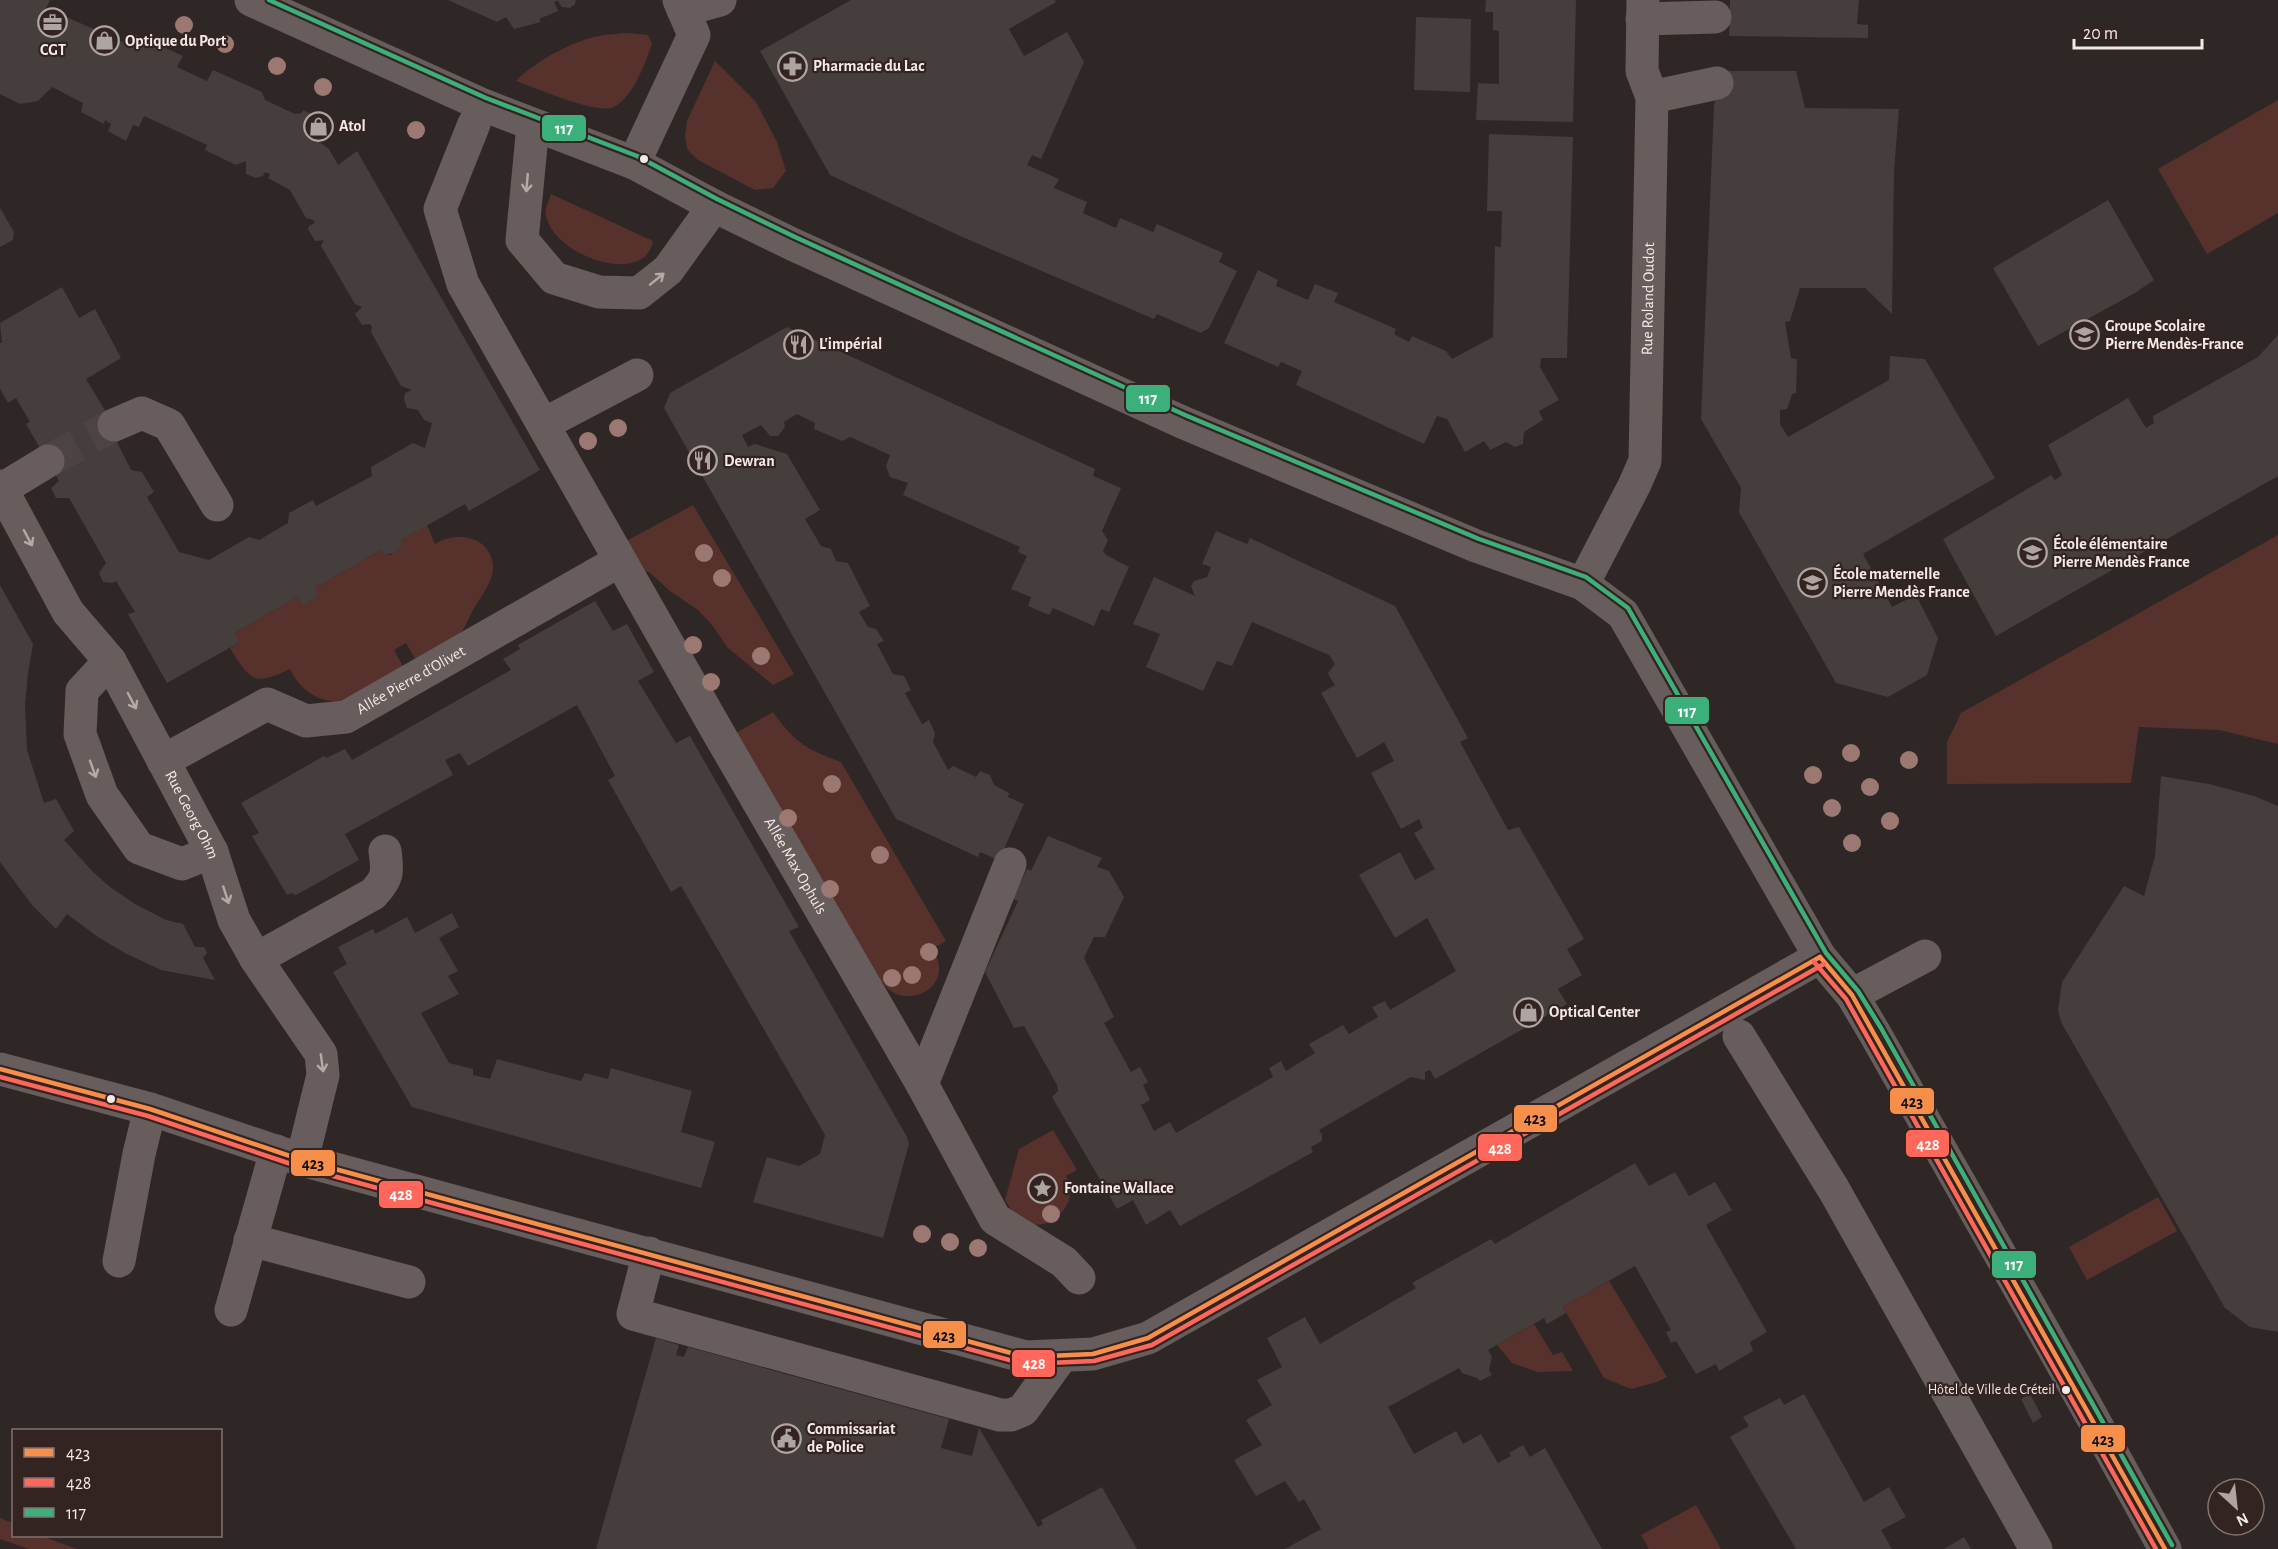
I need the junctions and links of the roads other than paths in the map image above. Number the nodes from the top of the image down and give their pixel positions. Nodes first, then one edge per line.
1 (251, 0) edge
2 (720, 0) edge
3 (681, 5) edge
4 (1643, 10) edge
5 (1715, 17) dead end
6 (1717, 83) dead end
7 (1652, 97) junction
8 (474, 124) dead end
9 (533, 125) junction
10 (634, 163) junction
11 (714, 206) junction
12 (637, 375) dead end
13 (544, 424) junction
14 (114, 425) tunnel mouth
15 (48, 461) tunnel mouth
16 (1, 488) edge
17 (217, 505) dead end
18 (619, 561) junction
19 (1584, 584) junction
20 (110, 661) junction
21 (163, 761) junction
22 (385, 851) dead end
23 (212, 852) junction
24 (1010, 864) dead end
25 (1925, 956) dead end
26 (1820, 957) junction
27 (255, 958) junction
28 (1852, 995) junction
29 (1739, 1036) dead end
30 (0, 1069) edge
31 (922, 1084) junction
32 (150, 1109) junction
33 (289, 1155) junction
34 (250, 1240) junction
35 (649, 1253) junction
36 (119, 1261) dead end
37 (1079, 1278) dead end
38 (409, 1282) dead end
39 (231, 1311) dead end
40 (1061, 1357) junction
41 (2036, 1549) edge
42 (2165, 1549) edge

1 - 9 street
2 - 3 street
3 - 10 street
4 - 5 street
4 - 7 street, Rue Roland Oudot
6 - 7 street
7 - 19 street, Rue Roland Oudot
8 - 13 street, Allée Max Ophuls
9 - 10 street
9 -> 11 street
10 - 11 street
11 - 19 street
12 - 13 street
13 - 18 street, Allée Max Ophuls
14 - 17 street
15 - 16 street
16 -> 20 street, Rue Georg Ohm
18 - 21 street, Allée Pierre d'Olivet
18 - 31 street, Allée Max Ophuls
19 - 26 street
20 -> 21 street, Rue Georg Ohm
20 -> 23 street
21 - 23 street, Rue Georg Ohm
22 - 27 street
23 -> 27 street, Rue Georg Ohm
24 - 31 street
25 - 28 street
26 - 28 street
26 - 40 street
27 -> 33 street, Rue Georg Ohm
28 - 42 street
29 - 41 street
30 - 32 street
31 - 37 street, Allée Max Ophuls
32 - 33 street
32 - 36 street
33 - 34 street, Rue Georg Ohm
33 - 35 street
34 - 38 street
34 - 39 street, Rue Georg Ohm
35 - 40 street
35 - 40 street

